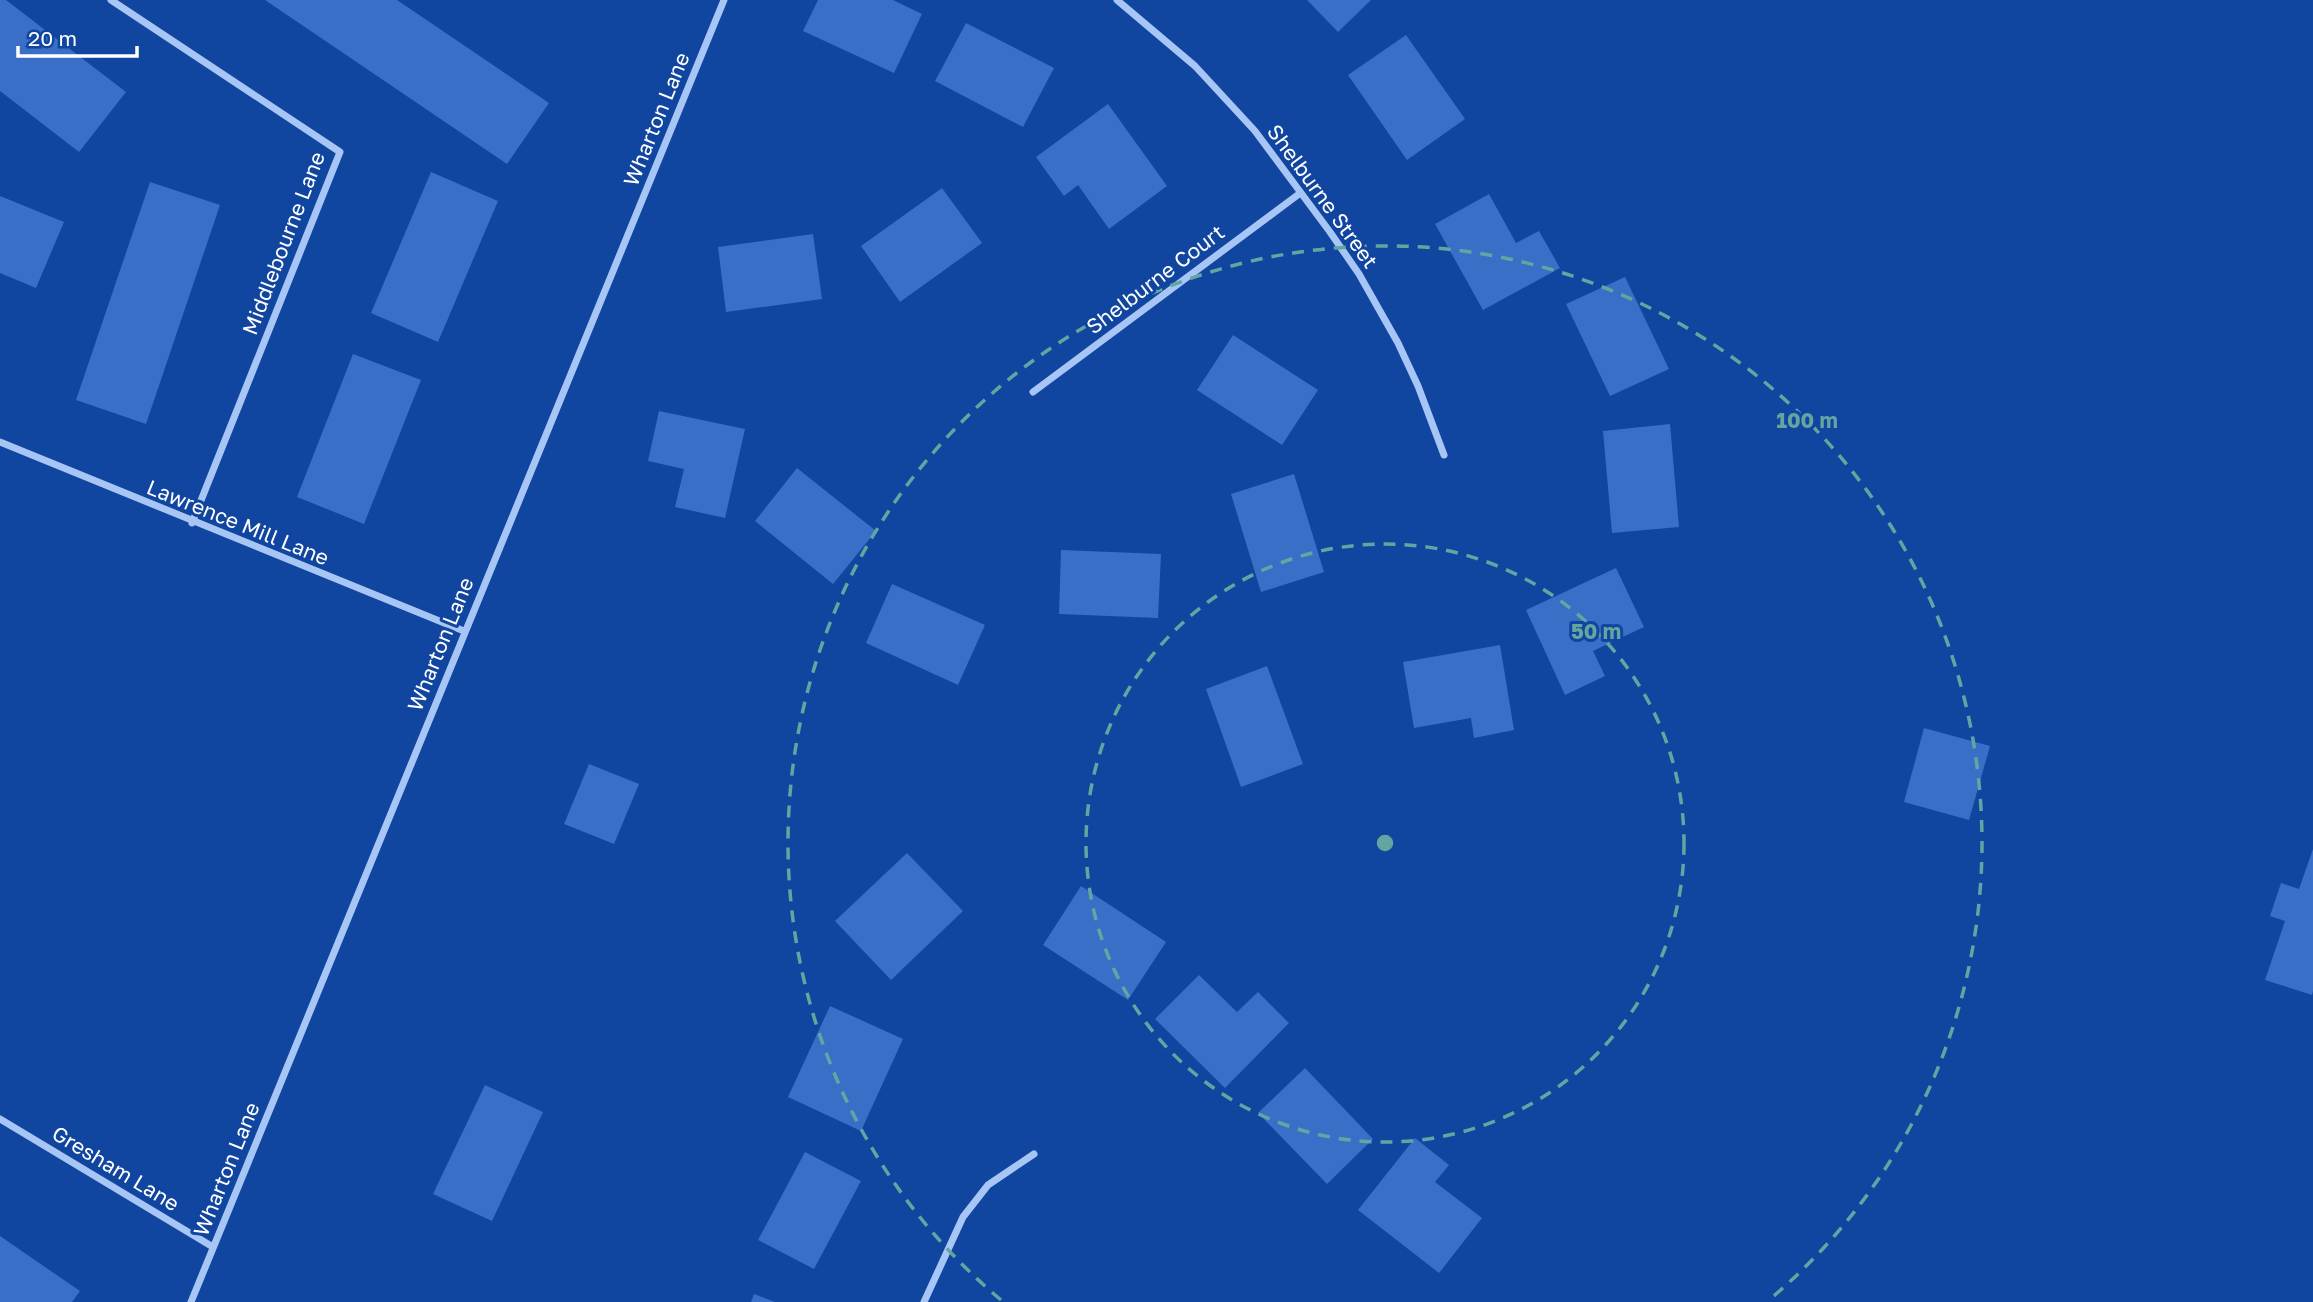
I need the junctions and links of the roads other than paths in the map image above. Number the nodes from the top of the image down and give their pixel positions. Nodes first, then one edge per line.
1 (111, 0) edge
2 (724, 0) edge
3 (1117, 0) edge
4 (1298, 194) junction
5 (1033, 392) dead end
6 (0, 442) edge
7 (1444, 455) dead end
8 (192, 523) junction
9 (464, 631) junction
10 (0, 1119) edge
11 (1034, 1154) dead end
12 (213, 1247) junction
13 (191, 1302) edge
14 (924, 1302) edge

1 - 8 street, Middlebourne Lane
2 - 9 street, Wharton Lane
3 - 4 street, Shelburne Street
4 - 5 street, Shelburne Court
4 - 7 street, Shelburne Street
6 - 8 street, Lawrence Mill Lane
8 - 9 street, Lawrence Mill Lane
9 - 12 street, Wharton Lane
10 - 12 street, Gresham Lane
11 - 14 street
12 - 13 street, Wharton Lane

